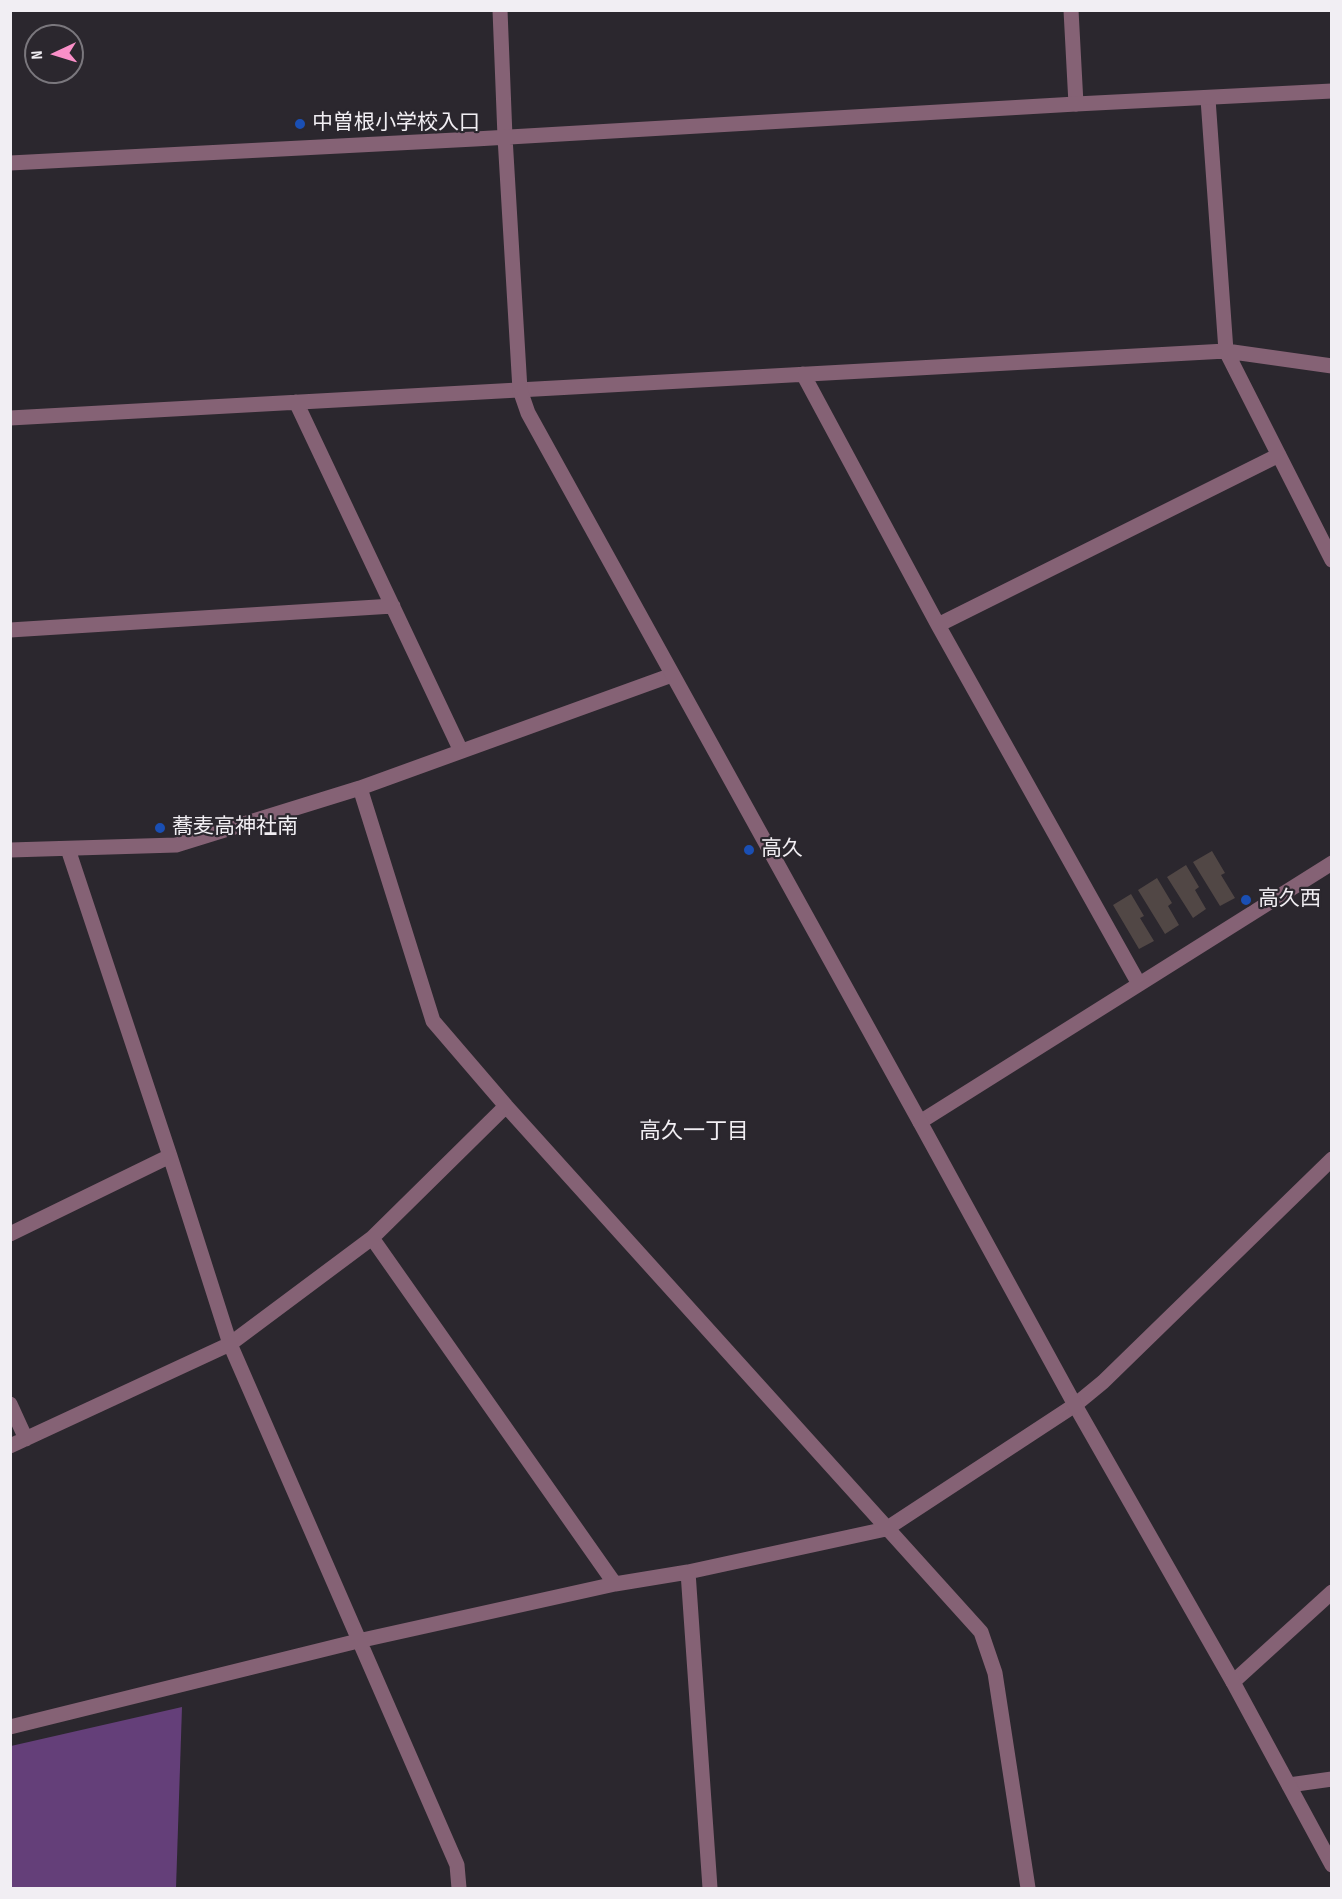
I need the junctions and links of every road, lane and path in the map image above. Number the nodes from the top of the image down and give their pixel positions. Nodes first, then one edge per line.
1 (500, 10) edge
2 (1071, 10) edge
3 (1332, 92) edge
4 (1208, 99) junction
5 (1076, 104) junction
6 (505, 137) junction
7 (10, 163) edge
8 (1226, 351) junction
9 (1332, 366) edge
10 (802, 374) junction
11 (520, 390) junction
12 (296, 402) junction
13 (10, 418) edge
14 (1278, 455) junction
15 (1332, 560) edge
16 (393, 606) junction
17 (938, 625) junction
18 (10, 630) edge
19 (672, 675) junction
20 (462, 751) junction
21 (360, 788) junction
22 (68, 849) junction
23 (10, 850) edge
24 (1332, 863) edge
25 (1139, 984) junction
26 (506, 1106) junction
27 (920, 1122) junction
28 (170, 1155) junction
29 (1332, 1159) edge
30 (10, 1234) edge
31 (372, 1238) junction
32 (230, 1344) junction
33 (10, 1404) edge
34 (1075, 1405) junction
35 (26, 1439) junction
36 (10, 1446) edge
37 (886, 1529) junction
38 (688, 1572) junction
39 (615, 1584) junction
40 (1332, 1592) edge
41 (358, 1641) junction
42 (1233, 1682) junction
43 (10, 1727) edge
44 (1332, 1779) edge
45 (1289, 1785) junction
46 (1332, 1864) edge
47 (459, 1888) edge
48 (710, 1888) edge
49 (1028, 1888) edge

1 - 6 street
2 - 5 street
3 - 4 street
4 - 5 street
4 - 8 street
5 - 6 street
6 - 7 street
6 - 11 street
8 - 9 street
8 - 10 street
8 - 14 street
10 - 11 street
10 - 17 street
11 - 12 street
11 - 19 street
12 - 13 street
12 - 16 street
14 - 15 street
14 - 17 street
16 - 18 street
16 - 20 street
17 - 25 street
19 - 20 street
19 - 27 street
20 - 21 street
21 - 22 street
21 - 26 street
22 - 23 street
22 - 28 street
24 - 25 street
25 - 27 street
26 - 31 street
26 - 37 street
27 - 34 street
28 - 30 street
28 - 32 street
29 - 34 street
31 - 32 street
31 - 39 street
32 - 35 street
32 - 41 street
33 - 35 street
34 - 37 street
34 - 42 street
35 - 36 street
37 - 38 street
37 - 49 street
38 - 39 street
38 - 48 street
39 - 41 street
40 - 42 street
41 - 43 street
41 - 47 street
42 - 45 street
44 - 45 street
45 - 46 street

